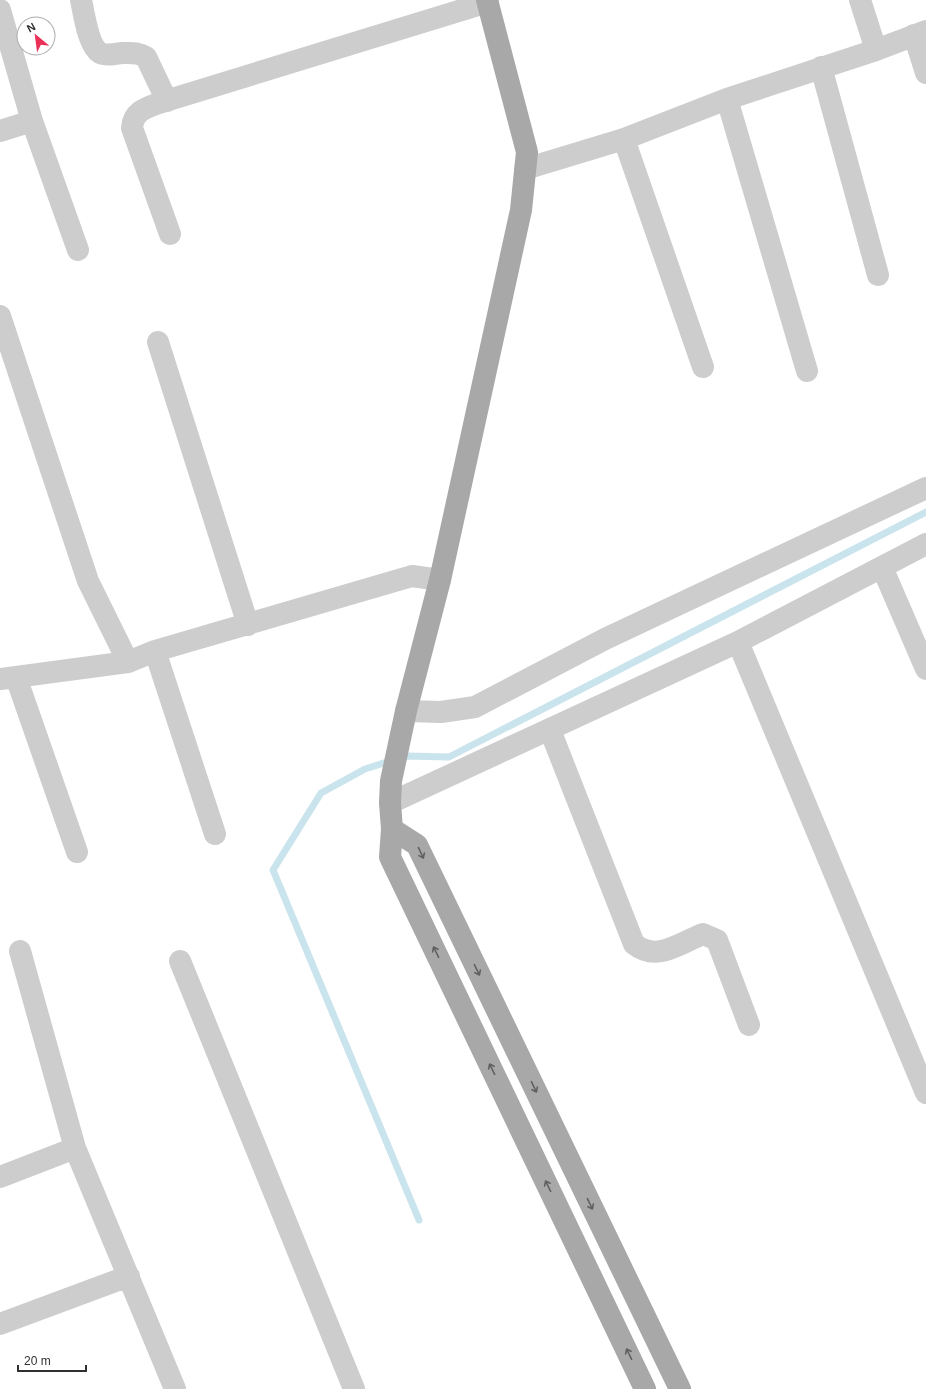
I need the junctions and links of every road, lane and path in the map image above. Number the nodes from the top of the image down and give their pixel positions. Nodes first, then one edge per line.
1 (81, 0) edge
2 (860, 0) edge
3 (488, 1) edge
4 (0, 10) edge
5 (920, 33) edge
6 (876, 50) junction
7 (820, 67) junction
8 (926, 73) edge
9 (727, 99) junction
10 (166, 101) junction
11 (32, 121) junction
12 (0, 131) edge
13 (624, 139) junction
14 (525, 169) junction
15 (170, 234) dead end
16 (78, 250) dead end
17 (878, 275) dead end
18 (0, 316) edge
19 (158, 342) dead end
20 (703, 367) dead end
21 (807, 371) dead end
22 (926, 488) edge
23 (926, 544) edge
24 (882, 567) junction
25 (440, 580) junction
26 (248, 625) junction
27 (738, 642) junction
28 (155, 651) junction
29 (128, 662) junction
30 (926, 669) edge
31 (8, 678) edge
32 (406, 711) junction
33 (550, 730) junction
34 (390, 803) junction
35 (392, 829) junction
36 (215, 834) dead end
37 (77, 852) dead end
38 (20, 951) dead end
39 (180, 960) dead end
40 (749, 1025) dead end
41 (926, 1093) edge
42 (75, 1148) junction
43 (0, 1177) edge
44 (129, 1276) junction
45 (0, 1324) edge
46 (175, 1389) edge
47 (354, 1389) edge
48 (646, 1389) edge
49 (680, 1389) edge

1 - 10 street
2 - 6 street
3 - 10 street
3 - 14 main road
4 - 11 street
5 - 6 street
5 - 8 street
6 - 7 street
7 - 9 street
7 - 17 street
9 - 13 street
9 - 21 street
10 - 15 street
11 - 12 street
11 - 16 street
13 - 14 street
13 - 20 street
14 - 25 main road
18 - 29 street
19 - 26 street
22 - 32 street
23 - 24 street
24 - 27 street
24 - 30 street
25 - 26 street
25 - 32 main road
26 - 28 street
27 - 33 street
27 - 41 street
28 - 29 street
28 - 36 street
29 - 31 street
31 - 37 street
32 - 34 main road
33 - 34 street
33 - 40 street
34 - 35 main road
48 -> 35 main road
35 -> 49 main road
38 - 42 street
39 - 47 street
42 - 43 street
42 - 44 street
44 - 45 street
44 - 46 street

